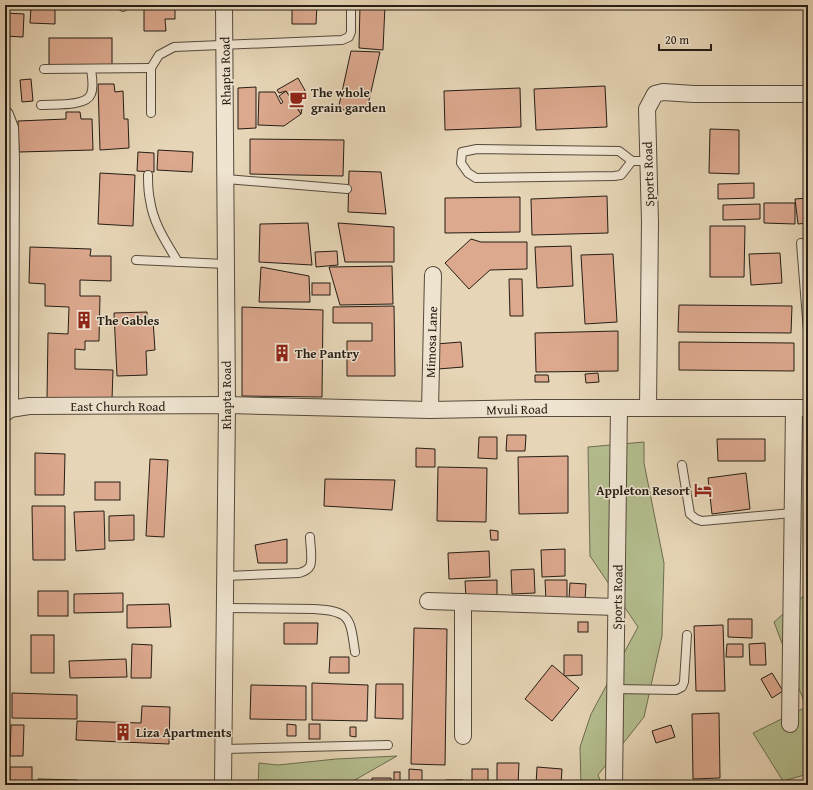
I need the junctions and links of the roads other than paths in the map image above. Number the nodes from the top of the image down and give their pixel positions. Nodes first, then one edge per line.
1 (224, 5) edge
2 (351, 5) edge
3 (224, 44) junction
4 (151, 68) junction
5 (44, 69) dead end
6 (91, 69) junction
7 (808, 94) edge
8 (41, 105) dead end
9 (151, 113) dead end
10 (5, 115) edge
11 (639, 161) junction
12 (148, 175) dead end
13 (226, 179) junction
14 (347, 189) dead end
15 (8, 234) edge
16 (801, 243) dead end
17 (136, 260) dead end
18 (178, 262) junction
19 (226, 264) junction
20 (8, 266) edge
21 (433, 275) dead end
22 (808, 331) edge
23 (8, 405) edge
24 (227, 405) junction
25 (619, 408) junction
26 (648, 408) junction
27 (801, 408) edge
28 (430, 410) junction
29 (682, 465) dead end
30 (792, 513) junction
31 (310, 537) dead end
32 (226, 576) junction
33 (428, 601) dead end
34 (463, 602) junction
35 (616, 607) junction
36 (226, 608) junction
37 (687, 634) dead end
38 (355, 652) dead end
39 (615, 689) junction
40 (790, 724) dead end
41 (463, 736) dead end
42 (388, 745) dead end
43 (224, 748) junction
44 (223, 785) edge
45 (614, 785) edge

1 - 3 street, Rhapta Road
2 - 3 lane
3 - 4 lane
3 - 13 street, Rhapta Road
4 - 6 lane
4 - 9 lane
5 - 6 lane
6 - 8 lane
7 - 11 street, Sports Road
10 - 15 street, East Church Road
11 - 11 lane
11 - 26 street, Sports Road
12 - 18 lane
13 - 14 lane
13 - 19 street, Rhapta Road
15 - 20 street, East Church Road
16 - 22 lane
17 - 18 lane
18 - 19 lane
19 - 24 street, Rhapta Road
20 - 23 street, East Church Road
21 - 28 street, Mimosa Lane
23 - 24 street, East Church Road
24 - 28 street, Mvuli Road
24 - 32 street, Rhapta Road
25 - 26 street, Mvuli Road
25 - 28 street, Mvuli Road
25 - 35 street, Sports Road
26 - 27 street, Mvuli Road
27 - 30 street
29 - 30 lane
30 - 40 street
31 - 32 lane
32 - 36 street, Rhapta Road
33 - 34 street
34 - 35 street
34 - 41 street
35 - 39 street, Sports Road
36 - 38 lane
36 - 43 street, Rhapta Road
37 - 39 lane
39 - 45 street, Sports Road
42 - 43 lane
43 - 44 street, Rhapta Road

